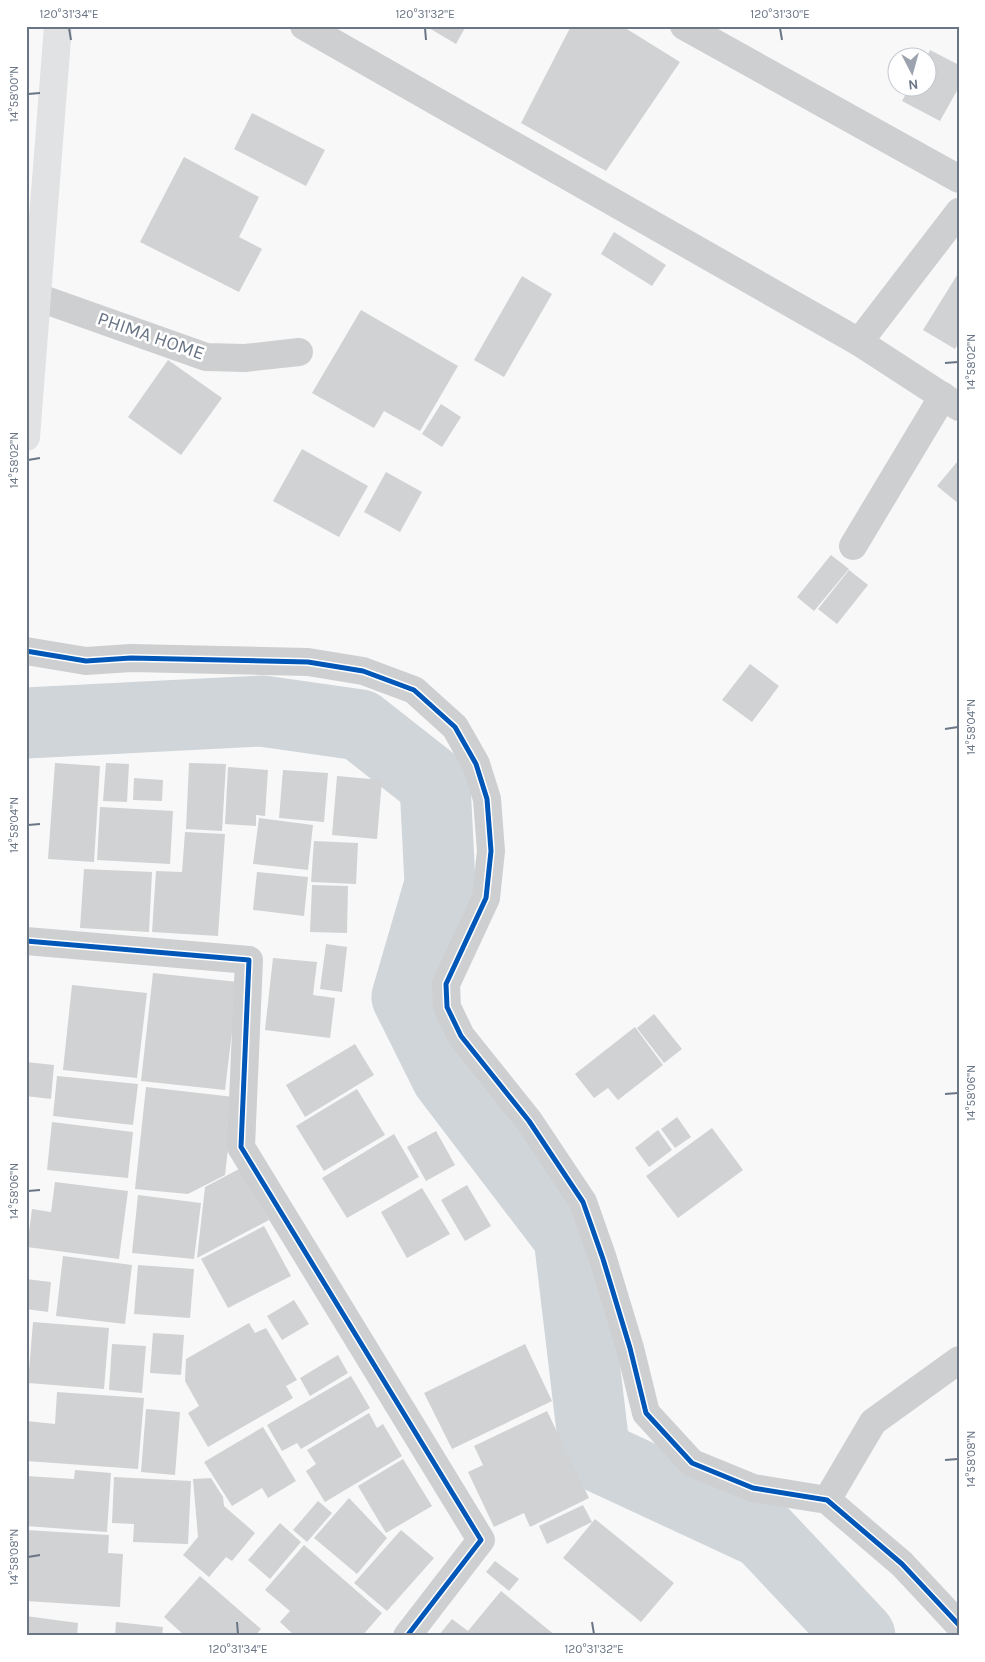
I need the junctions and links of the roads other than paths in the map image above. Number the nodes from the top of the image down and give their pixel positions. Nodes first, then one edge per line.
1 (58, 26) edge
2 (304, 26) edge
3 (684, 26) edge
4 (959, 179) edge
5 (959, 212) edge
6 (37, 296) junction
7 (859, 342) junction
8 (299, 352) dead end
9 (951, 402) edge
10 (26, 437) edge
11 (853, 546) dead end
12 (26, 651) edge
13 (26, 941) edge
14 (959, 1360) edge
15 (827, 1500) junction
16 (959, 1625) edge
17 (408, 1636) edge

1 - 6 street
2 - 7 street
3 - 4 street
5 - 7 street
6 - 8 street, PHIMA HOME
6 - 10 street
7 - 9 street
9 - 11 street
12 - 15 street
13 - 17 street
14 - 15 street
15 - 16 street

